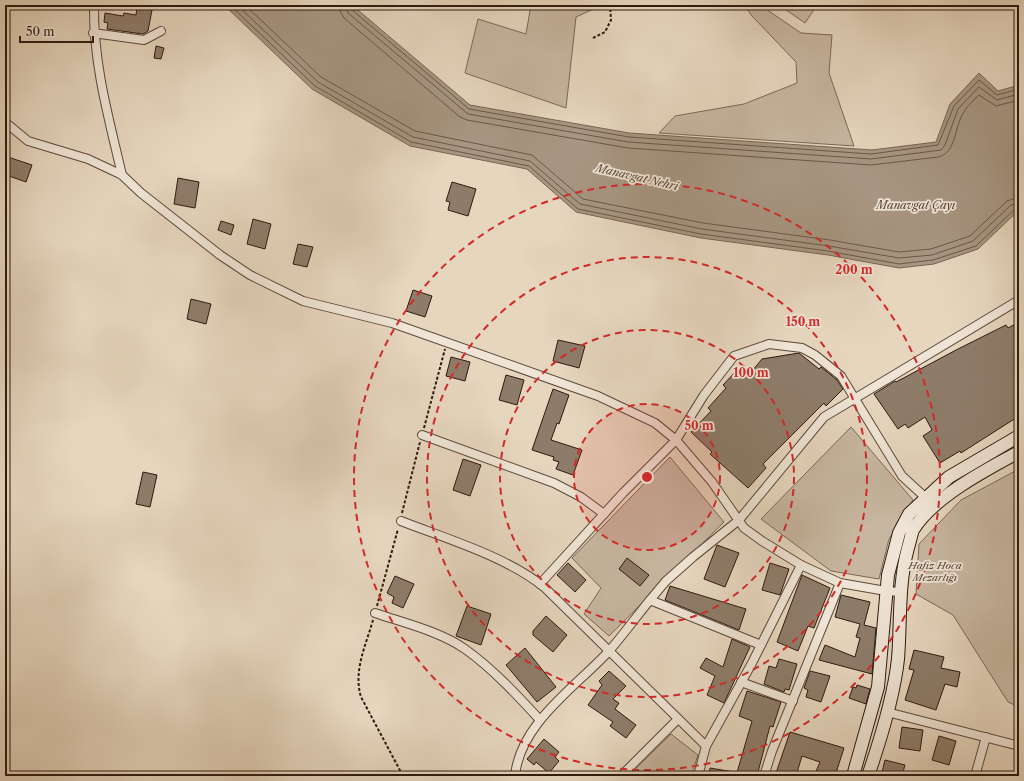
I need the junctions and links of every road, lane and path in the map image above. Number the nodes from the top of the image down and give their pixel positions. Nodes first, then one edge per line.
1 (94, 5) edge
2 (610, 5) edge
3 (161, 31) dead end
4 (94, 33) junction
5 (592, 38) dead end
6 (5, 122) edge
7 (122, 175) junction
8 (1019, 300) edge
9 (447, 343) junction
10 (854, 398) junction
11 (422, 435) junction
12 (1019, 436) edge
13 (676, 440) junction
14 (1019, 452) edge
15 (926, 498) junction
16 (604, 514) junction
17 (739, 520) junction
18 (400, 521) junction
19 (801, 565) junction
20 (840, 583) junction
21 (540, 584) junction
22 (886, 591) junction
23 (901, 592) junction
24 (650, 600) junction
25 (375, 613) junction
26 (761, 645) junction
27 (609, 650) junction
28 (741, 682) junction
29 (792, 701) junction
30 (887, 712) junction
31 (678, 719) junction
32 (540, 720) junction
33 (986, 737) junction
34 (706, 746) junction
35 (1019, 746) edge
36 (402, 776) edge
37 (515, 776) edge
38 (621, 776) edge
39 (698, 776) edge
40 (764, 776) edge
41 (853, 776) edge
42 (868, 776) edge
43 (975, 776) edge

1 - 4 street
2 - 5 path
3 - 4 street
4 - 7 street
6 - 7 street
7 - 9 street
8 - 10 street
9 - 11 path
9 - 13 street
10 - 13 street
10 - 15 street
10 - 17 street
11 - 16 street
11 - 18 path
12 - 15 main road
13 - 16 street
13 - 17 street
14 - 23 main road
15 - 22 main road
16 - 21 street
17 - 19 street
17 - 24 street
18 - 21 street
18 - 25 path
19 - 20 street
19 - 26 street
20 - 22 street
20 - 29 street
21 - 27 street
22 - 23 street
22 - 41 main road
23 - 30 main road
24 - 26 street
24 - 27 street
25 - 32 street
25 - 36 path
26 - 28 street
27 - 31 street
27 - 32 street
28 - 29 street
28 - 34 street
29 - 40 street
30 - 33 street
30 - 42 main road
31 - 34 street
31 - 38 street
32 - 37 street
33 - 35 street
33 - 43 street
34 - 39 street

